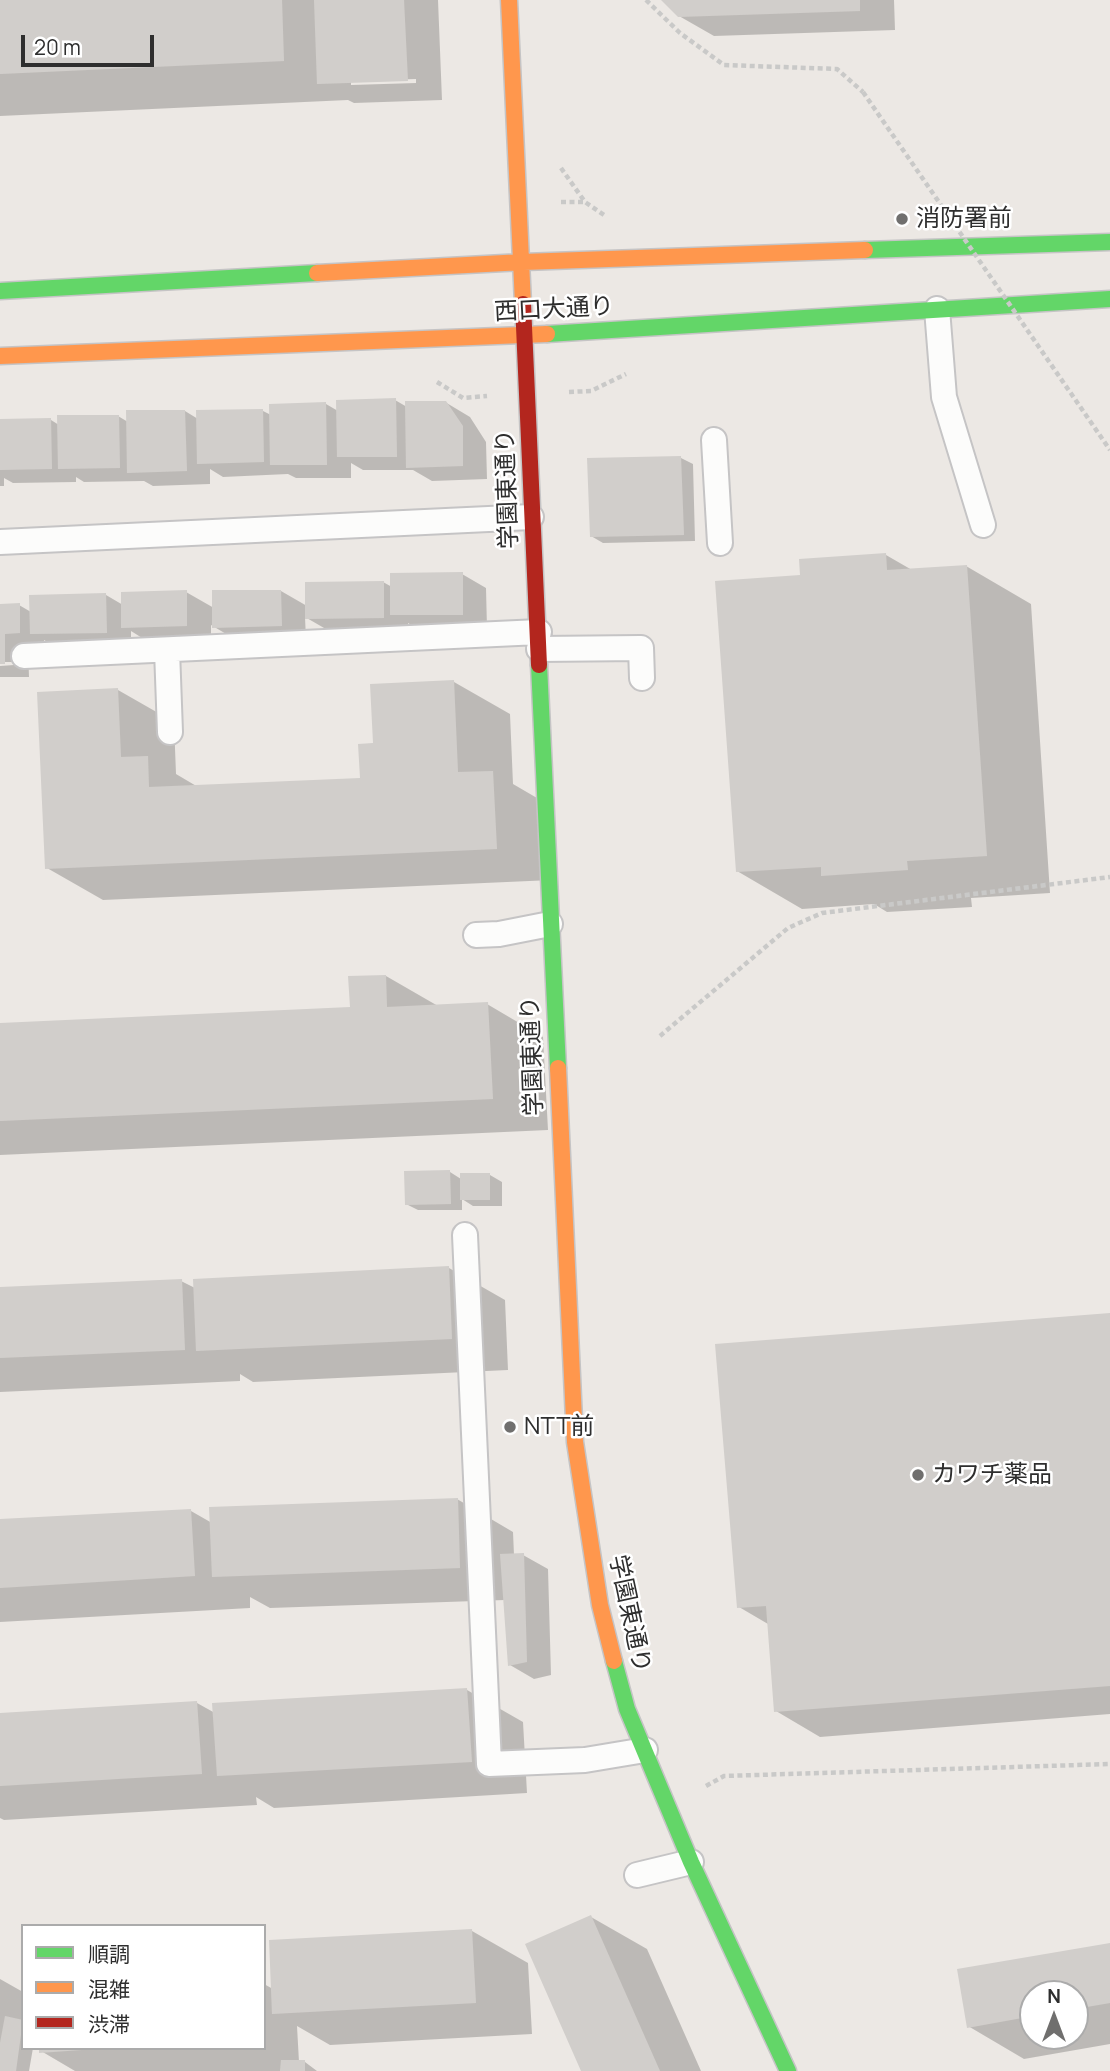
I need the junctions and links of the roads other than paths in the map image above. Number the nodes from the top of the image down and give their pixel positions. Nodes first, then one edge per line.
1 (509, 0) edge
2 (1110, 243) edge
3 (523, 262) junction
4 (0, 291) edge
5 (1110, 299) edge
6 (937, 309) junction
7 (526, 335) junction
8 (0, 356) edge
9 (713, 440) dead end
10 (531, 517) junction
11 (983, 525) dead end
12 (0, 542) edge
13 (720, 543) dead end
14 (539, 641) junction
15 (167, 650) junction
16 (24, 656) dead end
17 (642, 678) dead end
18 (170, 732) dead end
19 (550, 924) junction
20 (476, 935) dead end
21 (465, 1235) dead end
22 (645, 1750) junction
23 (691, 1862) junction
24 (638, 1875) dead end
25 (788, 2071) edge

1 - 3 street, 学園東通り
2 - 3 street, 西口大通り
3 - 4 street, 西口大通り
3 - 7 street, 学園東通り
5 - 6 street, 西口大通り
6 - 7 street, 西口大通り
6 - 11 lane
7 - 8 street, 西口大通り
7 - 10 street, 学園東通り
9 - 13 lane
10 - 12 lane
10 - 14 street, 学園東通り
14 - 15 lane
14 - 17 lane
14 - 19 street, 学園東通り
15 - 16 lane
15 - 18 lane
19 - 20 lane
19 - 22 street, 学園東通り
21 - 22 lane
22 - 23 street, 学園東通り
23 - 24 lane
23 - 25 street, 学園東通り

